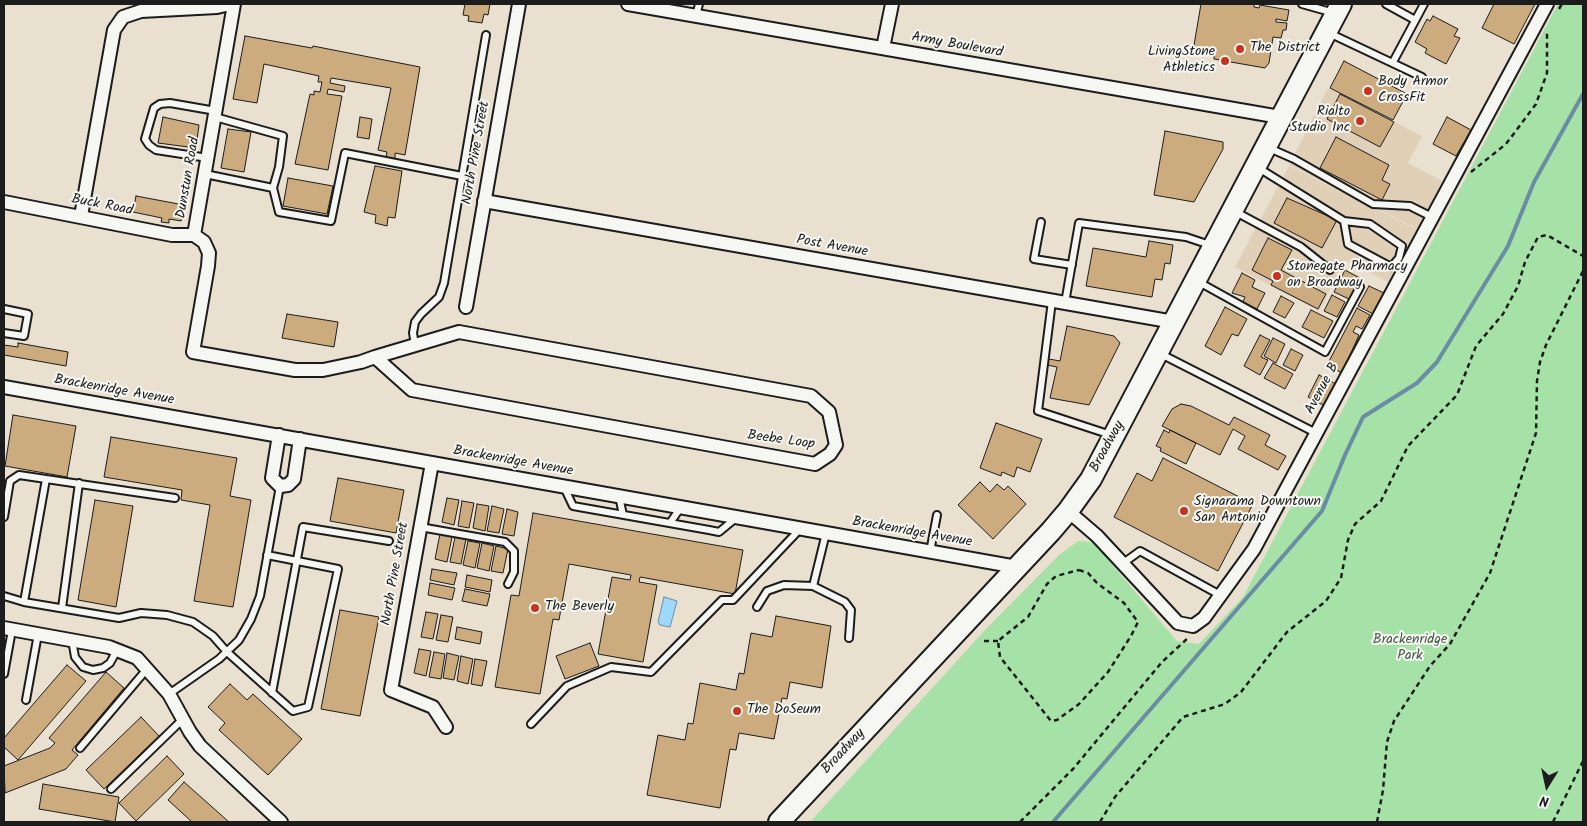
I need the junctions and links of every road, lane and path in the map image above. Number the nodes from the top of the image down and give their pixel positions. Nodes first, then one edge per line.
1 (201, 4) edge
2 (230, 4) edge
3 (234, 4) edge
4 (518, 4) edge
5 (628, 4) edge
6 (892, 4) edge
7 (1302, 4) edge
8 (1386, 4) edge
9 (1424, 4) edge
10 (1562, 4) edge
11 (1394, 6) edge
12 (217, 7) junction
13 (1338, 9) edge
14 (1550, 9) edge
15 (697, 10) edge
16 (1415, 20) junction
17 (1550, 22) dead end
18 (1326, 32) junction
19 (486, 35) dead end
20 (883, 48) junction
21 (1393, 62) junction
22 (1422, 78) dead end
23 (215, 114) junction
24 (1280, 117) junction
25 (1265, 146) junction
26 (208, 158) junction
27 (1255, 166) junction
28 (205, 174) junction
29 (462, 176) junction
30 (1465, 177) dead end
31 (273, 188) junction
32 (484, 201) junction
33 (4, 202) edge
34 (1232, 211) junction
35 (81, 216) junction
36 (1432, 217) junction
37 (1344, 221) junction
38 (1041, 222) dead end
39 (194, 235) junction
40 (1214, 246) junction
41 (1583, 256) edge
42 (1403, 260) junction
43 (1072, 265) junction
44 (1330, 270) dead end
45 (1583, 271) edge
46 (1196, 280) junction
47 (1360, 288) dead end
48 (1052, 301) junction
49 (1065, 303) junction
50 (466, 307) dead end
51 (4, 310) edge
52 (1174, 322) junction
53 (4, 333) edge
54 (415, 345) junction
55 (1159, 352) junction
56 (375, 358) junction
57 (4, 387) edge
58 (1316, 433) junction
59 (279, 435) junction
60 (1115, 436) junction
61 (300, 439) junction
62 (432, 463) junction
63 (46, 479) junction
64 (79, 483) junction
65 (280, 486) junction
66 (564, 486) junction
67 (619, 496) junction
68 (175, 498) dead end
69 (681, 507) junction
70 (1068, 512) junction
71 (623, 515) junction
72 (937, 515) dead end
73 (4, 517) edge
74 (737, 517) junction
75 (670, 523) junction
76 (420, 527) junction
77 (801, 528) junction
78 (826, 533) junction
79 (389, 541) dead end
80 (930, 552) junction
81 (267, 555) junction
82 (298, 561) junction
83 (1122, 564) junction
84 (1017, 567) junction
85 (508, 584) dead end
86 (813, 586) junction
87 (4, 596) edge
88 (1220, 596) junction
89 (24, 602) junction
90 (757, 607) dead end
91 (62, 608) junction
92 (1193, 626) junction
93 (8, 629) edge
94 (38, 634) junction
95 (849, 638) dead end
96 (72, 640) junction
97 (984, 641) dead end
98 (998, 641) junction
99 (117, 649) junction
100 (226, 652) junction
101 (147, 669) junction
102 (4, 674) edge
103 (272, 693) junction
104 (169, 694) junction
105 (26, 700) dead end
106 (182, 720) junction
107 (531, 724) dead end
108 (446, 727) dead end
109 (80, 748) dead end
110 (1583, 761) edge
111 (111, 789) dead end
112 (281, 822) edge
113 (779, 822) edge
114 (1020, 822) edge
115 (1100, 822) edge
116 (1377, 822) edge
117 (1553, 822) edge

1 - 12 lane
2 - 12 street
3 - 23 street, Dunstun Road
4 - 32 street, North Pine Street
5 - 15 street, Army Boulevard
6 - 20 street
7 - 13 lane
8 - 11 lane
9 - 16 lane
10 - 14 path
11 - 16 lane
12 - 35 street
13 - 18 main road, Broadway
14 - 36 street, Avenue B
15 - 20 street, Army Boulevard
16 - 21 lane
17 - 30 path
18 - 21 lane
18 - 24 main road, Broadway
19 - 29 lane
20 - 24 street, Army Boulevard
21 - 22 lane
23 - 26 street, Dunstun Road
23 - 26 lane
23 - 31 lane
24 - 25 main road, Broadway
25 - 27 main road, Broadway
25 - 36 lane
26 - 28 street, Dunstun Road
27 - 34 main road, Broadway
27 - 37 lane
28 - 31 lane
28 - 39 street, Dunstun Road
29 - 31 lane
29 - 54 lane
32 - 48 street, Post Avenue
32 - 50 street, North Pine Street
33 - 35 street, Buck Road
34 - 40 main road, Broadway
34 - 44 lane
35 - 39 street, Buck Road
36 - 42 street, Avenue B
37 - 42 lane
37 - 42 lane
38 - 43 lane
39 - 56 street, Dunstun Road
40 - 43 lane
40 - 46 main road, Broadway
41 - 115 path
42 - 58 street, Avenue B
43 - 49 lane
45 - 116 path
46 - 47 lane
46 - 52 main road, Broadway
48 - 49 street, Post Avenue
48 - 60 lane
49 - 52 street, Post Avenue
51 - 53 lane
52 - 55 main road, Broadway
54 - 56 street
54 - 56 street, Beebe Loop
55 - 58 lane
55 - 60 main road, Broadway
57 - 59 street, Brackenridge Avenue
58 - 88 street, Avenue B
59 - 61 street, Brackenridge Avenue
59 - 65 street
60 - 70 main road, Broadway
61 - 62 street, Brackenridge Avenue
61 - 65 street
62 - 66 street, Brackenridge Avenue
62 - 76 street, North Pine Street
63 - 64 lane
63 - 73 lane
63 - 89 lane
64 - 68 lane
64 - 91 lane
65 - 81 lane
66 - 67 street, Brackenridge Avenue
66 - 71 lane
67 - 69 street, Brackenridge Avenue
67 - 71 lane
69 - 74 street, Brackenridge Avenue
69 - 75 lane
70 - 83 street
70 - 84 main road, Broadway
71 - 75 lane
72 - 80 lane
74 - 75 lane
74 - 77 street, Brackenridge Avenue
76 - 85 lane
76 - 108 street, North Pine Street
77 - 78 street, Brackenridge Avenue
77 - 107 lane
78 - 80 street, Brackenridge Avenue
78 - 86 lane
79 - 82 lane
80 - 84 street, Brackenridge Avenue
81 - 82 lane
81 - 100 lane
82 - 103 lane
82 - 103 lane
83 - 88 lane
83 - 92 street
84 - 113 main road, Broadway
86 - 90 lane
86 - 95 lane
87 - 89 lane
88 - 92 street, Avenue B
89 - 91 lane
91 - 100 lane
92 - 114 path
93 - 94 street
93 - 102 lane
94 - 96 street
94 - 105 lane
96 - 99 street
96 - 99 lane
97 - 98 path
98 - 98 path
99 - 101 street
100 - 103 lane
100 - 104 lane
101 - 104 street
101 - 109 lane
104 - 106 street
106 - 111 lane
106 - 112 street
110 - 117 path

